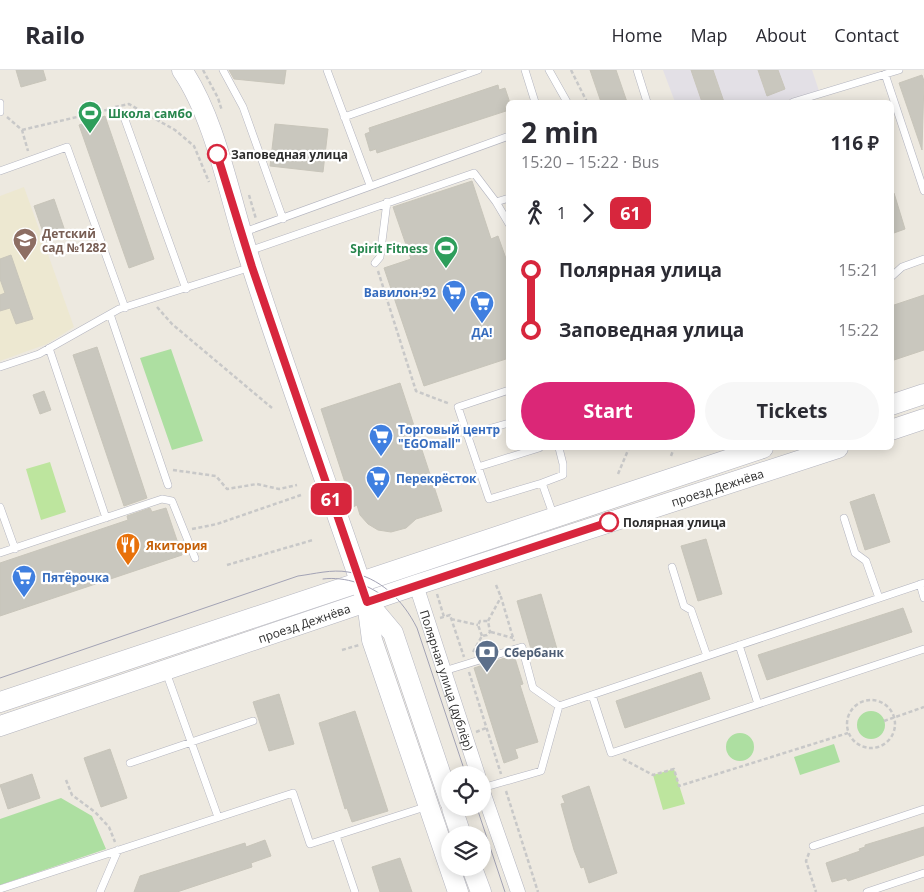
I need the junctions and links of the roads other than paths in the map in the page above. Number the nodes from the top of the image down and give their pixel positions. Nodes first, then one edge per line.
1 (182, 70) edge
2 (224, 70) edge
3 (327, 70) edge
4 (478, 70) edge
5 (525, 70) edge
6 (549, 70) edge
7 (637, 70) edge
8 (899, 70) edge
9 (886, 74) junction
10 (534, 100) edge
11 (565, 100) edge
12 (646, 100) edge
13 (809, 100) edge
14 (0, 103) edge
15 (1, 111) edge
16 (124, 117) road end
17 (344, 117) junction
18 (506, 137) edge
19 (0, 171) edge
20 (370, 185) junction
21 (924, 191) edge
22 (506, 199) edge
23 (387, 202) junction
24 (496, 202) junction
25 (283, 219) junction
26 (506, 219) edge
27 (246, 250) junction
28 (924, 259) edge
29 (376, 265) road end
30 (894, 274) edge
31 (186, 289) junction
32 (125, 308) junction
33 (110, 314) junction
34 (49, 348) junction
35 (0, 367) edge
36 (506, 391) edge
37 (924, 394) edge
38 (894, 404) edge
39 (924, 420) edge
40 (506, 424) edge
41 (894, 429) edge
42 (468, 435) junction
43 (533, 450) edge
44 (560, 450) edge
45 (832, 450) edge
46 (741, 451) edge
47 (478, 467) junction
48 (542, 483) junction
49 (168, 485) dead end
50 (0, 507) edge
51 (554, 517) junction
52 (106, 518) junction
53 (844, 518) dead end
54 (15, 548) junction
55 (0, 554) edge
56 (195, 558) dead end
57 (672, 567) dead end
58 (360, 582) junction
59 (922, 584) edge
60 (416, 585) junction
61 (879, 598) junction
62 (924, 598) edge
63 (367, 602) junction
64 (739, 645) junction
65 (924, 649) edge
66 (707, 656) junction
67 (166, 670) junction
68 (444, 671) junction
69 (592, 695) junction
70 (0, 702) edge
71 (758, 704) junction
72 (559, 706) junction
73 (253, 722) dead end
74 (0, 726) edge
75 (192, 742) junction
76 (130, 763) dead end
77 (475, 766) edge
78 (441, 775) edge
79 (491, 785) edge
80 (428, 806) junction
81 (924, 808) edge
82 (491, 814) edge
83 (218, 817) junction
84 (336, 836) junction
85 (813, 846) dead end
86 (118, 850) junction
87 (924, 873) edge
88 (475, 876) edge
89 (0, 889) edge
90 (100, 892) edge
91 (355, 892) edge
92 (458, 892) edge
93 (481, 892) edge
94 (518, 892) edge
95 (867, 892) edge

1 - 27 main road
2 - 25 lane
3 - 17 lane
4 - 17 lane
5 - 10 lane
6 - 11 lane
7 - 12 lane
8 - 9 lane
9 - 13 lane
9 - 21 lane
14 - 15 lane
16 - 31 lane
17 - 20 lane
18 - 20 lane
19 - 32 lane
20 - 25 lane
22 - 24 lane
23 - 24 lane
23 - 27 lane
23 - 29 lane
24 - 26 lane
25 - 27 lane
27 - 31 lane
27 - 58 main road
28 - 30 lane
31 - 32 lane
32 - 33 lane
33 - 34 lane
33 - 49 lane
34 - 35 lane
34 - 52 lane
36 - 42 lane
37 - 38 main road
39 - 41 main road
40 - 42 lane
42 - 47 lane
43 - 47 lane
44 - 48 lane
45 - 60 main road, проезд Дежнёва
46 - 51 main road, проезд Дежнёва
47 - 48 lane
48 - 51 lane
50 - 54 lane
51 - 58 main road, проезд Дежнёва
52 - 54 lane
52 - 56 lane
53 - 61 lane
54 - 55 lane
57 - 66 lane
58 - 63 main road
58 - 70 main road, проезд Дежнёва
59 - 61 lane
59 - 62 lane
60 - 63 main road, проезд Дежнёва
60 - 68 street, Полярная улица (дублёр)
61 - 64 lane
63 - 67 main road, проезд Дежнёва
63 - 78 main road
63 - 80 main road
64 - 66 lane
64 - 71 lane
65 - 71 lane
66 - 69 lane
67 - 74 main road, проезд Дежнёва
67 - 75 lane
68 - 72 lane
68 - 77 street, Полярная улица (дублёр)
69 - 71 lane
69 - 72 lane
72 - 79 lane
73 - 75 lane
75 - 76 lane
75 - 83 lane
80 - 84 lane
80 - 92 main road
81 - 85 lane
82 - 94 street
83 - 84 lane
83 - 86 lane
84 - 91 lane
86 - 89 lane
86 - 90 lane
87 - 95 lane
88 - 93 main road

